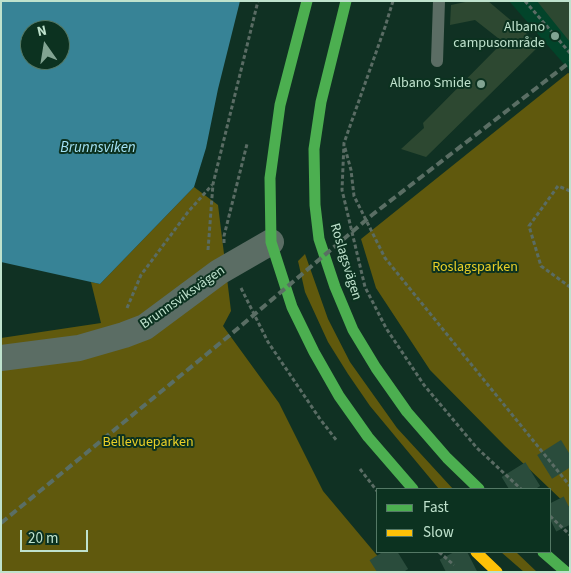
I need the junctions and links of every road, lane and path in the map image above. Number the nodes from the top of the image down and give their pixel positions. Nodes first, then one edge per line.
1 (258, 1) edge
2 (307, 1) edge
3 (346, 1) edge
4 (393, 1) edge
5 (439, 1) edge
6 (525, 1) edge
7 (570, 53) edge
8 (437, 61) dead end
9 (344, 143) junction
10 (213, 184) junction
11 (570, 191) edge
12 (271, 242) junction
13 (230, 265) junction
14 (570, 287) edge
15 (124, 335) junction
16 (1, 358) edge
17 (343, 448) dead end
18 (354, 462) dead end
19 (570, 486) edge
20 (413, 488) edge
21 (478, 488) edge
22 (520, 488) edge
23 (376, 490) edge
24 (551, 517) edge
25 (570, 535) edge
26 (440, 553) edge
27 (477, 553) edge
28 (544, 553) edge
29 (456, 567) dead end
30 (497, 572) edge
31 (566, 572) edge

1 - 10 path
2 - 12 main road
3 - 21 main road, Roslagsvägen
4 - 9 path
5 - 8 lane
6 - 7 path
9 - 19 path
9 - 22 path
10 - 13 path
10 - 15 path
11 - 14 path
12 - 13 street, Brunnsviksvägen
12 - 20 main road
13 - 15 street, Brunnsviksvägen
13 - 17 path
15 - 16 street, Brunnsviksvägen
18 - 23 path
24 - 25 path
26 - 29 path
27 - 30 main road
28 - 31 main road

